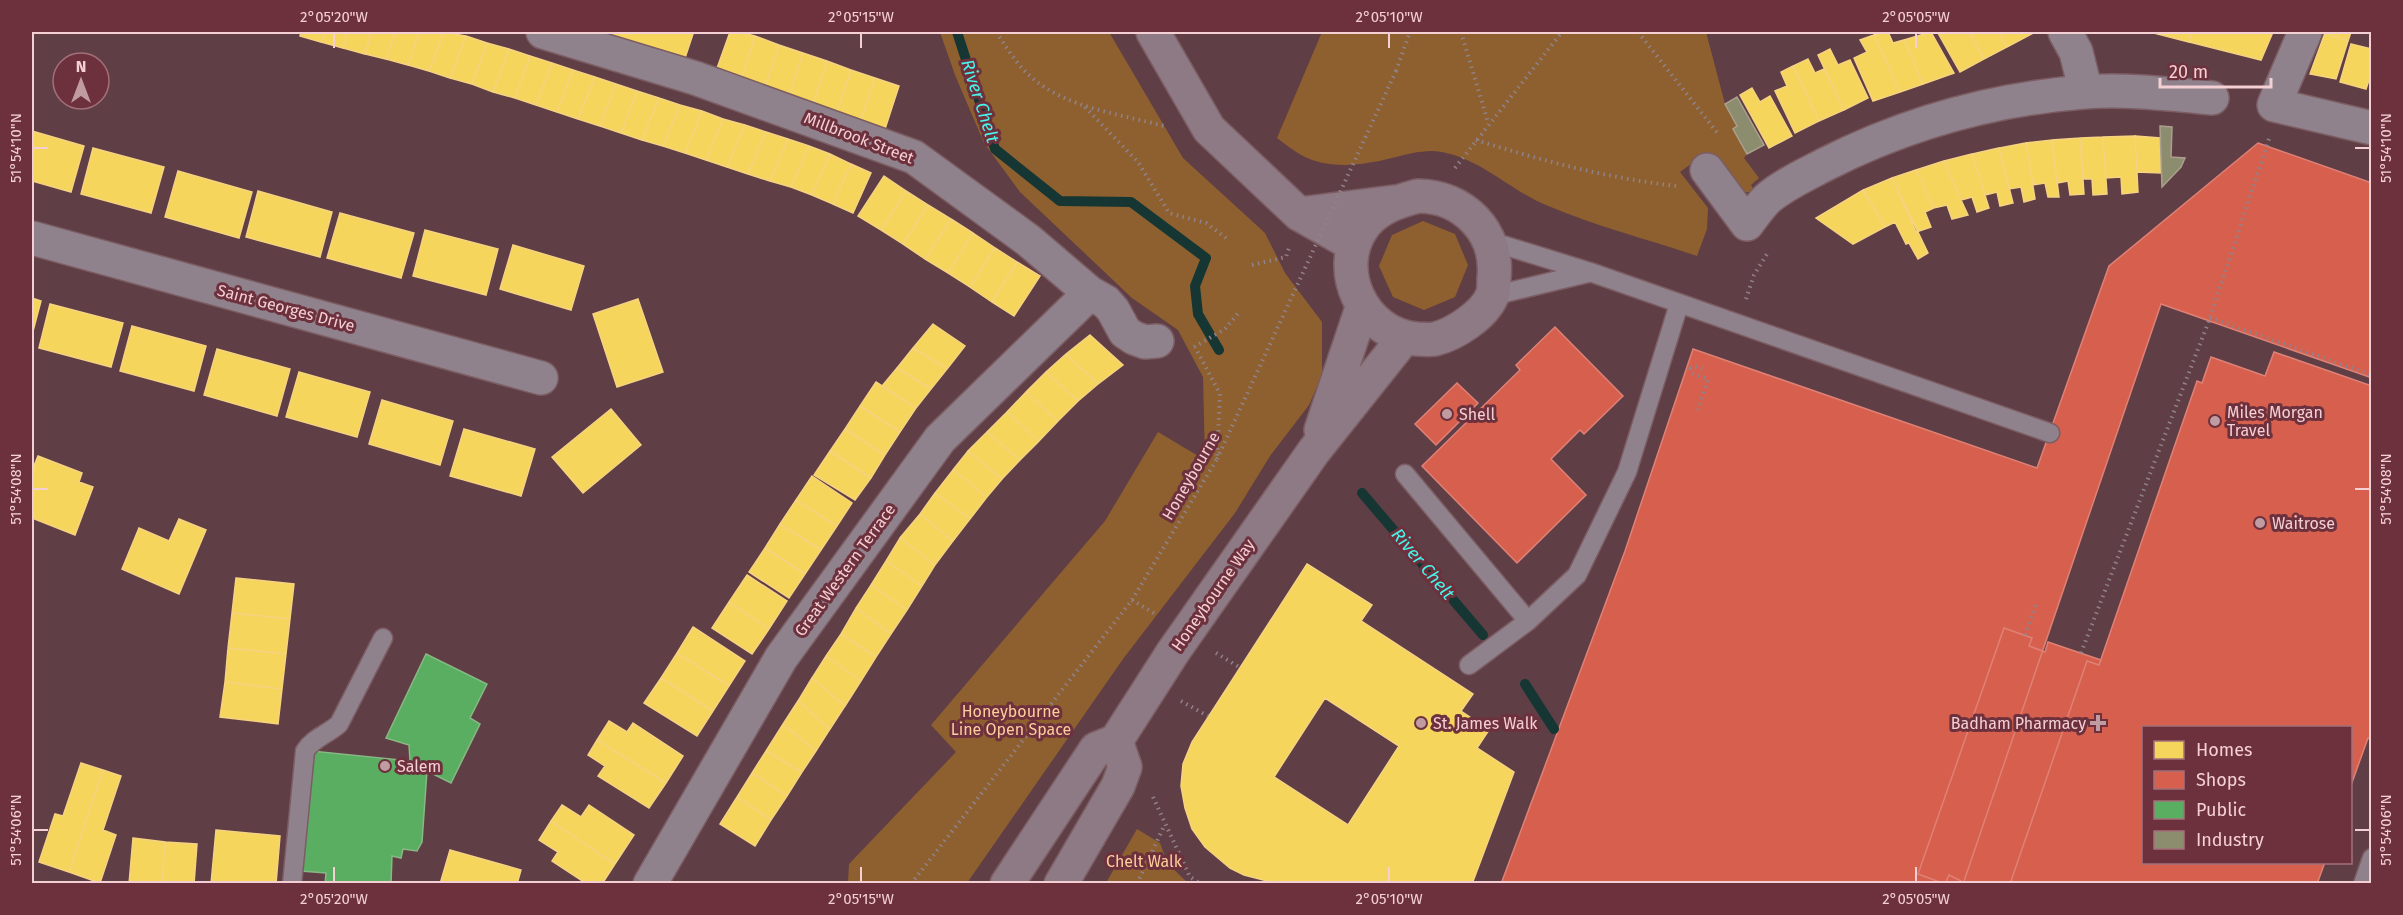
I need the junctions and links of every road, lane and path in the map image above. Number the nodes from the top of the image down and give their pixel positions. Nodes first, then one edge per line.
1 (543, 32) edge
2 (996, 32) edge
3 (1153, 32) edge
4 (1410, 32) edge
5 (1461, 32) edge
6 (1562, 32) edge
7 (1638, 32) edge
8 (2065, 32) edge
9 (2305, 32) edge
10 (2086, 92) junction
11 (2212, 98) dead end
12 (1083, 105) junction
13 (1488, 123) junction
14 (2372, 128) edge
15 (1209, 129) junction
16 (1476, 140) junction
17 (1725, 143) dead end
18 (2267, 145) dead end
19 (1711, 176) joint
20 (1435, 196) junction
21 (1394, 202) junction
22 (1299, 214) junction
23 (32, 238) edge
24 (1226, 238) dead end
25 (1490, 241) junction
26 (1354, 245) junction
27 (1590, 272) junction
28 (1090, 293) junction
29 (1492, 296) junction
30 (1679, 304) junction
31 (1362, 308) junction
32 (1240, 311) dead end
33 (2210, 318) junction
34 (1404, 338) junction
35 (1157, 341) dead end
36 (1705, 370) dead end
37 (2372, 375) edge
38 (541, 378) dead end
39 (1698, 410) dead end
40 (2050, 434) dead end
41 (1314, 451) junction
42 (1217, 459) junction
43 (1405, 474) dead end
44 (1132, 600) junction
45 (2036, 603) dead end
46 (1162, 618) dead end
47 (1528, 621) junction
48 (2025, 635) dead end
49 (383, 638) dead end
50 (2081, 653) dead end
51 (1224, 657) dead end
52 (1469, 665) dead end
53 (1239, 667) dead end
54 (1116, 741) junction
55 (2372, 858) edge
56 (292, 884) edge
57 (650, 884) edge
58 (910, 884) edge
59 (1007, 884) edge
60 (1062, 884) edge
61 (1137, 884) edge
62 (1201, 884) edge
63 (2363, 884) edge

1 - 28 street, Millbrook Street
2 - 12 path
3 - 15 street
4 - 42 path, Honeybourne, bridge
5 - 13 path
6 - 13 path
7 - 17 path
8 - 10 street
9 - 14 street
10 - 11 street
10 - 19 street
12 - 15 path
12 - 24 path
13 - 16 path
15 - 22 street
16 - 19 path
16 - 20 path
18 - 33 path
20 - 21 street
20 - 25 street
21 - 22 street
21 - 26 street
22 - 26 street
23 - 38 street, Saint Georges Drive
25 - 27 lane
25 - 29 street
26 - 31 street
27 - 29 lane
27 - 30 lane
28 - 35 street, Millbrook Street
28 - 57 street, Great Western Terrace
29 - 34 street
30 - 40 lane
30 - 47 lane
31 - 34 street
31 - 41 street, Honeybourne Way
32 - 42 path
33 - 37 path
33 - 50 path
34 - 41 street, Honeybourne Way
36 - 39 path
41 - 54 street, Honeybourne Way
42 - 44 path, Honeybourne
43 - 47 lane
44 - 46 path
44 - 58 path, Honeybourne
45 - 48 path
47 - 52 lane
49 - 56 lane
51 - 53 path
54 - 59 street, Honeybourne Way
54 - 60 street
55 - 63 lane
61 - 62 path

